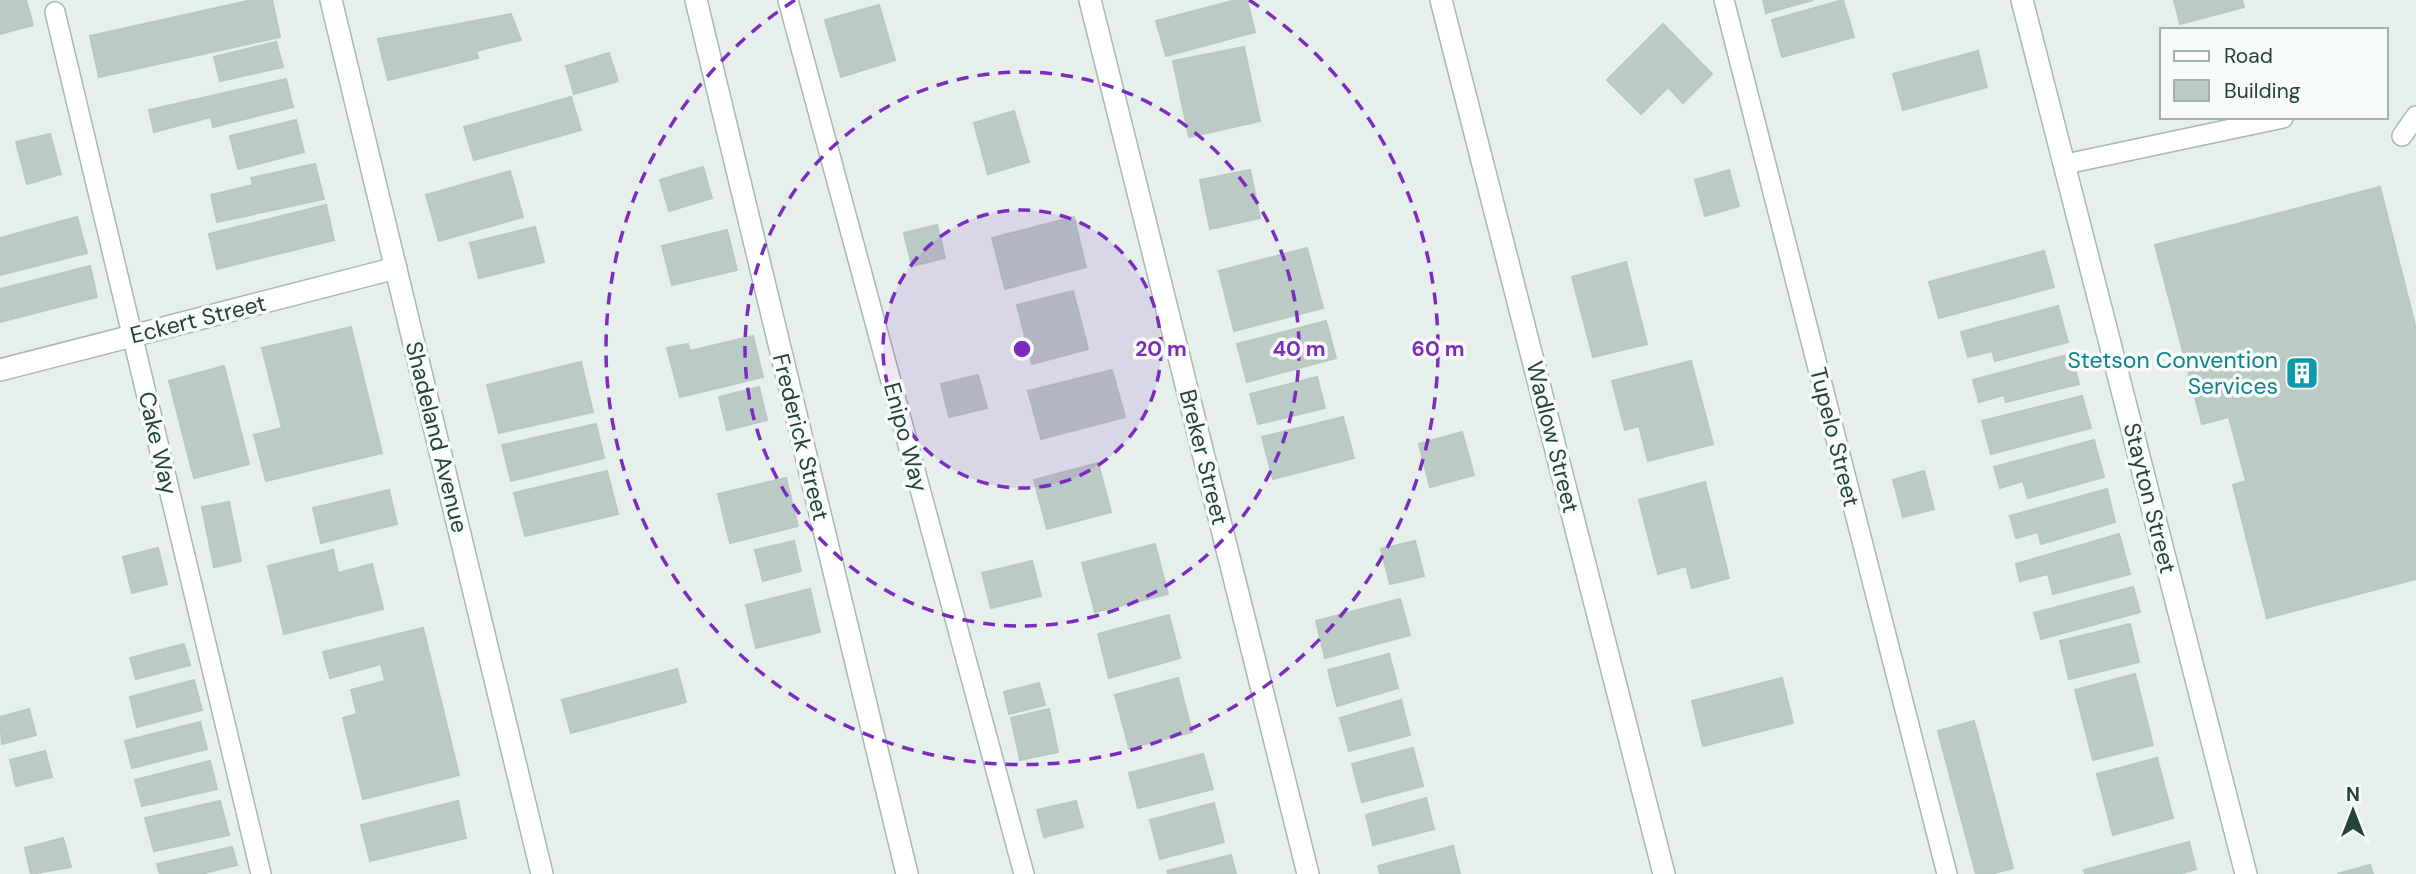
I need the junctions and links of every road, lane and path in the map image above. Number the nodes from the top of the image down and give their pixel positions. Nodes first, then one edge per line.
1 (331, 0) edge
2 (696, 0) edge
3 (789, 0) edge
4 (1090, 0) edge
5 (1441, 0) edge
6 (1724, 0) edge
7 (2022, 0) edge
8 (55, 12) dead end
9 (2416, 116) edge
10 (2278, 119) edge
11 (2402, 136) dead end
12 (2066, 164) junction
13 (396, 268) junction
14 (132, 336) junction
15 (0, 370) edge
16 (261, 874) edge
17 (542, 874) edge
18 (907, 874) edge
19 (1024, 874) edge
20 (1308, 874) edge
21 (1664, 874) edge
22 (1947, 874) edge
23 (2246, 874) edge

1 - 13 street, Shadeland Avenue
2 - 18 street, Frederick Street
3 - 19 lane, Enipo Way
4 - 20 street, Breker Street
5 - 21 street, Wadlow Street
6 - 22 lane, Tupelo Street
7 - 12 street, Stayton Street
8 - 14 lane, Cake Way
9 - 11 lane
10 - 12 lane
12 - 23 street, Stayton Street
13 - 14 street, Eckert Street
13 - 17 street, Shadeland Avenue
14 - 15 street, Eckert Street
14 - 16 lane, Cake Way

